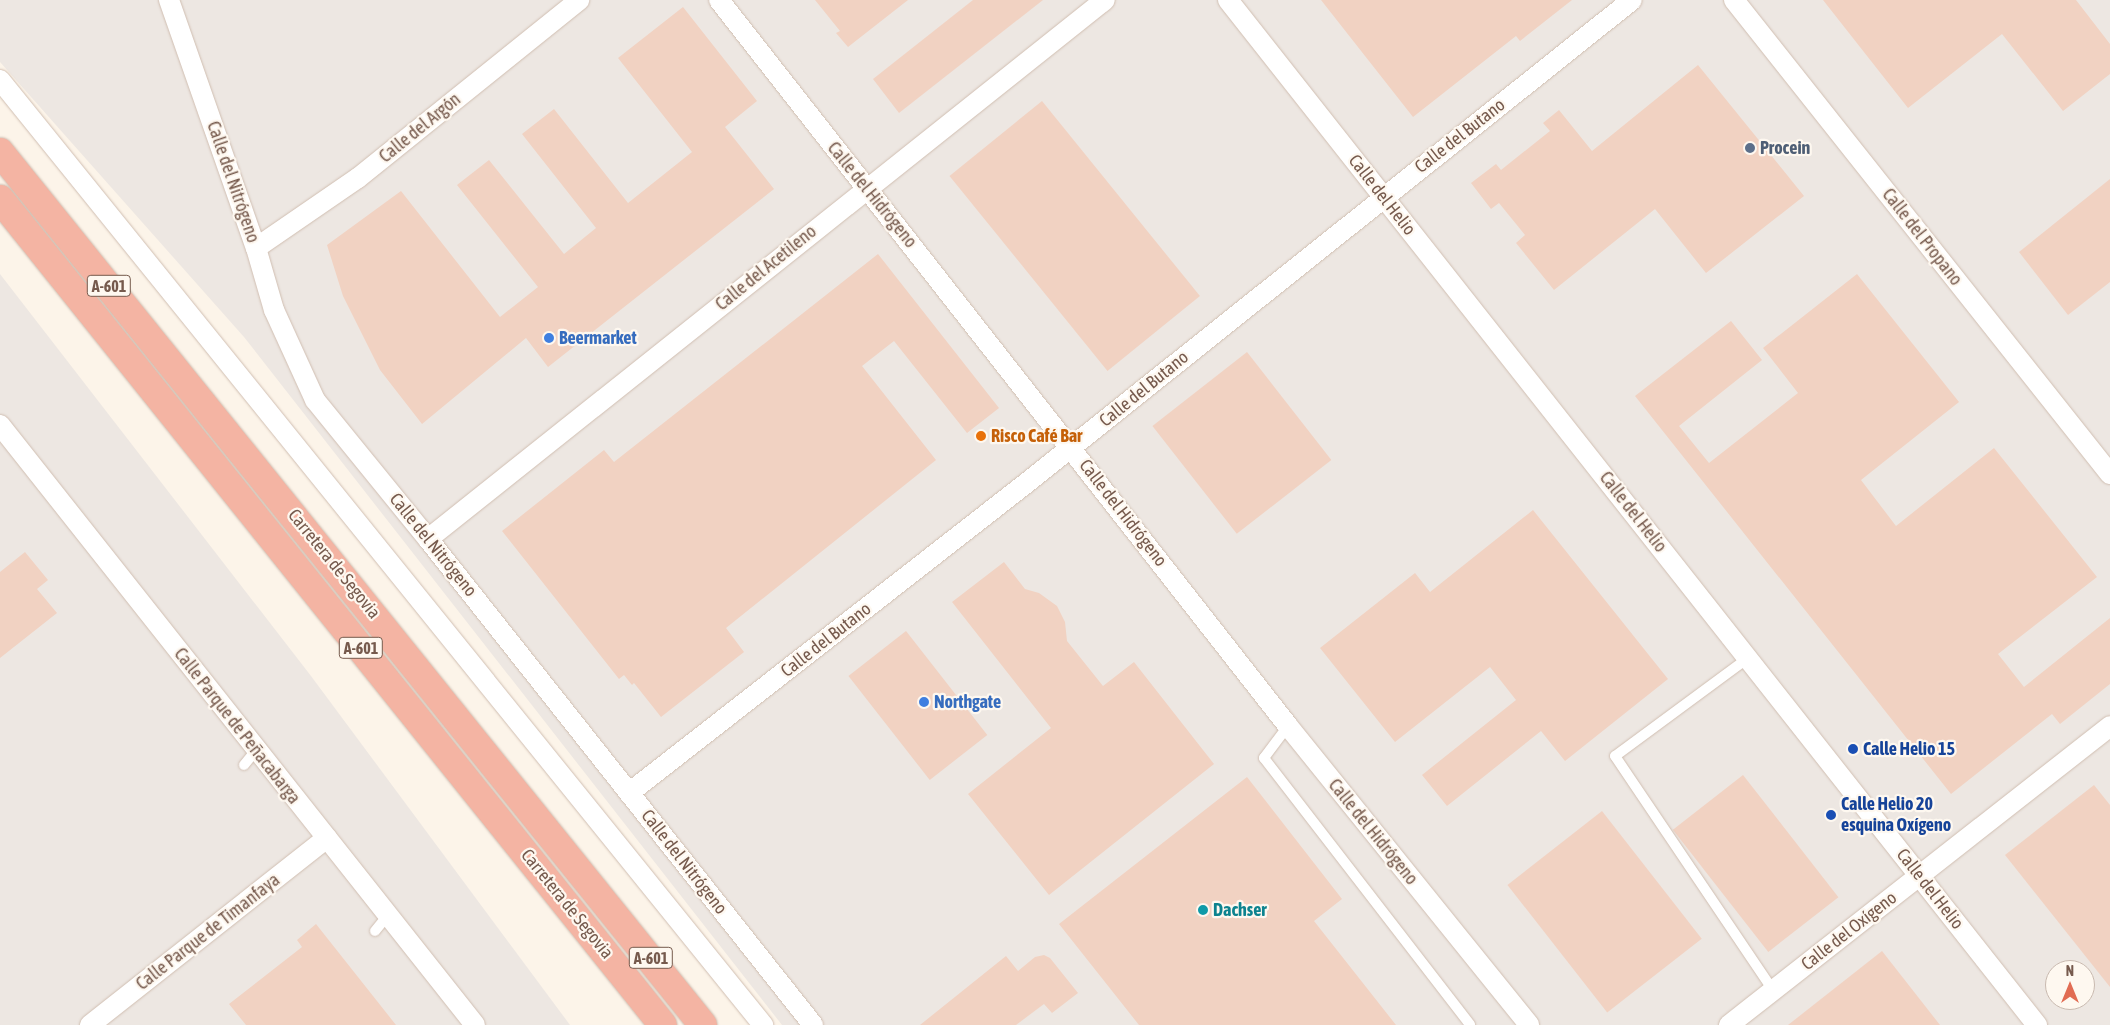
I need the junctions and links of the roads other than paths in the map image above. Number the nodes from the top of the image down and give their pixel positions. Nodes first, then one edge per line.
1 (169, 0) edge
2 (579, 0) edge
3 (719, 0) edge
4 (1105, 0) edge
5 (1228, 0) edge
6 (1632, 0) edge
7 (1734, 0) edge
8 (0, 80) edge
9 (0, 152) edge
10 (865, 189) junction
11 (1383, 197) junction
12 (0, 199) edge
13 (256, 248) junction
14 (0, 425) edge
15 (1071, 446) junction
16 (2110, 474) edge
17 (428, 538) junction
18 (1748, 658) junction
19 (1288, 726) junction
20 (2110, 726) edge
21 (629, 792) junction
22 (327, 838) junction
23 (1920, 876) junction
24 (1773, 990) junction
25 (90, 1025) edge
26 (475, 1025) edge
27 (664, 1025) edge
28 (703, 1025) edge
29 (763, 1025) edge
30 (814, 1025) edge
31 (1470, 1025) edge
32 (1529, 1025) edge
33 (1729, 1025) edge
34 (2037, 1025) edge

1 - 13 street, Calle del Nitrógeno
2 - 13 street, Calle del Argón
3 - 10 street, Calle del Hidrógeno
4 - 10 street, Calle del Acetileno
5 - 11 street, Calle del Helio
6 - 11 street, Calle del Butano
7 - 16 street, Calle del Propano
8 - 29 street
9 - 28 highway, Carretera de Segovia / A-601
10 - 15 street, Calle del Hidrógeno
10 - 17 street, Calle del Acetileno
11 - 15 street, Calle del Butano
11 - 18 street, Calle del Helio
12 - 27 highway, Carretera de Segovia / A-601
13 - 17 street, Calle del Nitrógeno
14 - 22 street, Calle Parque de Peñacabarga
15 - 19 street, Calle del Hidrógeno
15 - 21 street, Calle del Butano
17 - 21 street, Calle del Nitrógeno
18 - 23 street, Calle del Helio
18 - 24 lane
19 - 31 lane
19 - 32 street, Calle del Hidrógeno
20 - 23 street, Calle del Oxígeno
21 - 30 street, Calle del Nitrógeno
22 - 25 street, Calle Parque de Timanfaya
22 - 26 street, Calle Parque de Peñacabarga
23 - 24 street, Calle del Oxígeno
23 - 34 street, Calle del Helio
24 - 33 street, Calle del Oxígeno

